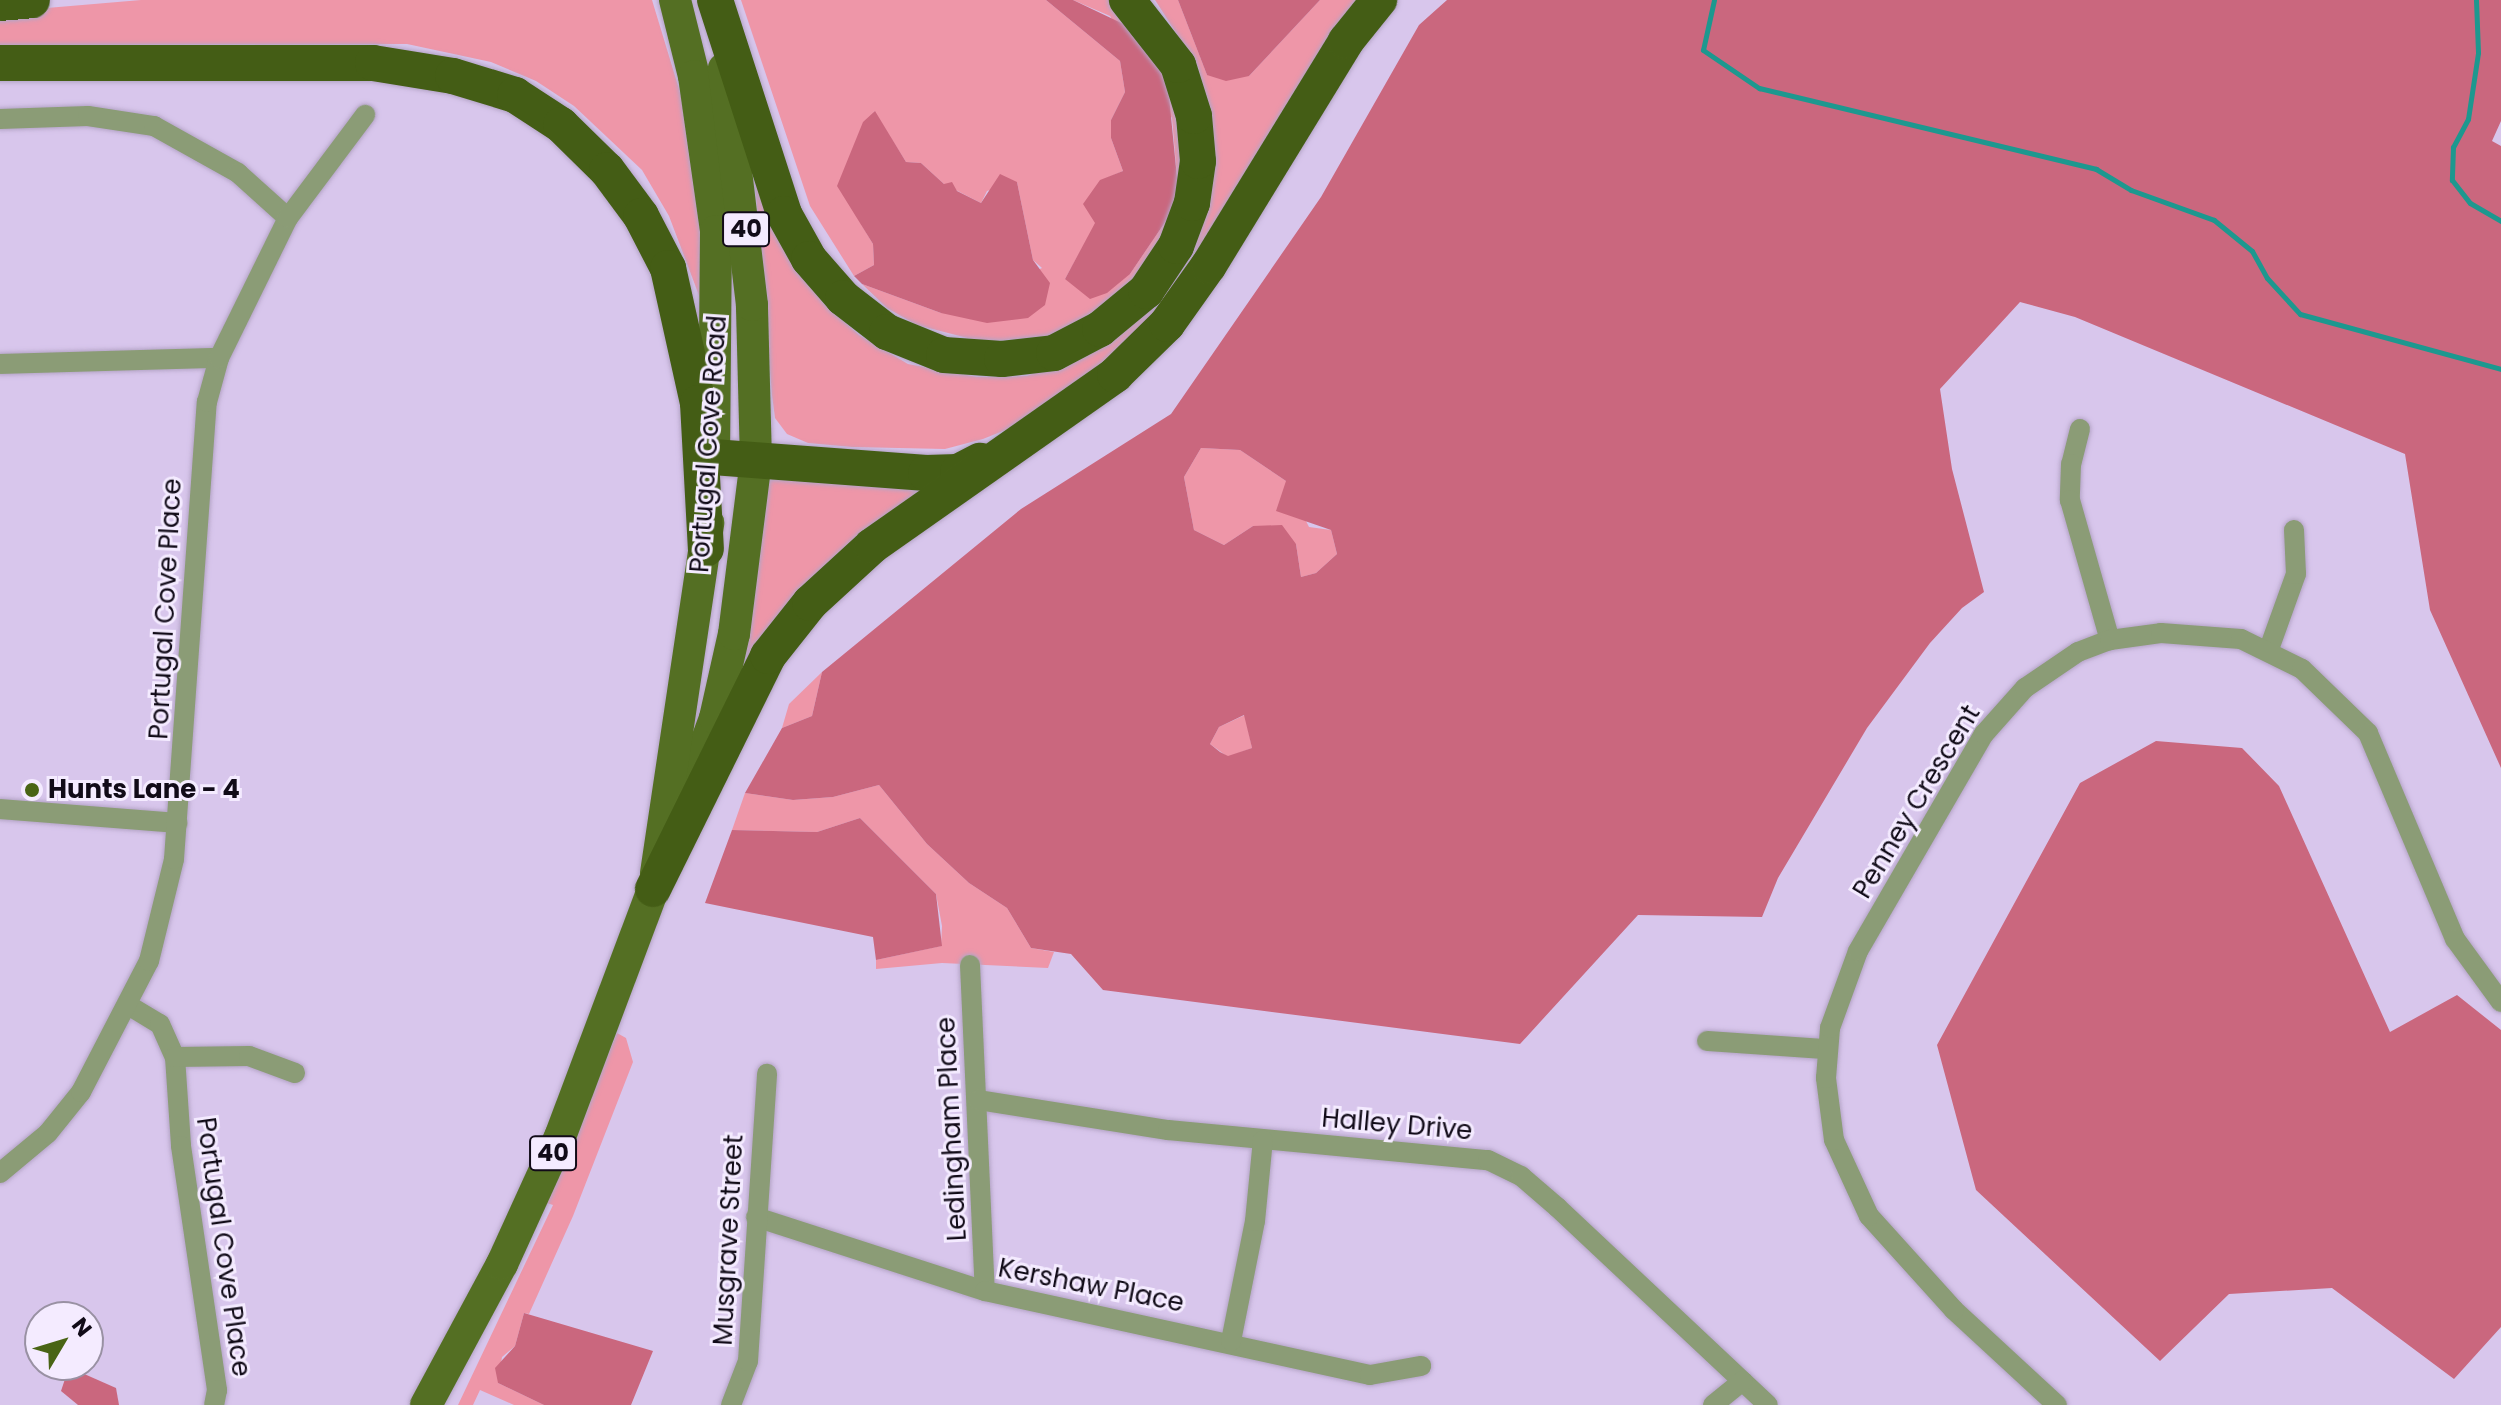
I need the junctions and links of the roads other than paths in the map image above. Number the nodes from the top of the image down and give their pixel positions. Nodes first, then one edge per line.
1 (32, 0) edge
2 (675, 0) edge
3 (712, 0) edge
4 (1127, 0) edge
5 (1379, 0) edge
6 (0, 3) edge
7 (0, 63) edge
8 (365, 115) dead end
9 (0, 119) edge
10 (288, 218) junction
11 (219, 358) junction
12 (0, 364) edge
13 (2080, 429) dead end
14 (1023, 440) junction
15 (713, 457) junction
16 (756, 461) junction
17 (2294, 530) dead end
18 (706, 549) junction
19 (2110, 640) junction
20 (2269, 649) junction
21 (0, 809) edge
22 (177, 823) junction
23 (653, 889) junction
24 (970, 965) dead end
25 (2501, 1002) edge
26 (128, 1005) junction
27 (1707, 1041) dead end
28 (1825, 1049) junction
29 (175, 1057) junction
30 (295, 1073) dead end
31 (767, 1074) dead end
32 (978, 1100) junction
33 (1263, 1140) junction
34 (0, 1173) edge
35 (756, 1217) junction
36 (985, 1291) junction
37 (1231, 1341) junction
38 (1421, 1366) dead end
39 (1743, 1381) junction
40 (214, 1405) edge
41 (426, 1405) edge
42 (731, 1405) edge
43 (1713, 1405) edge
44 (1768, 1405) edge
45 (2057, 1405) edge

1 - 6 highway
2 - 15 main road, Portugal Cove Road / 40
3 - 4 highway
3 - 16 main road, Portugal Cove Road / 40
5 - 14 highway
7 - 18 highway
8 - 10 street, Portugal Cove Place
9 - 10 street
10 - 11 street, Portugal Cove Place
11 - 12 street
11 - 22 street, Portugal Cove Place
13 - 19 street
14 - 16 highway
14 - 23 highway
15 - 16 highway
15 - 18 main road, Portugal Cove Road / 40
16 - 23 main road, Portugal Cove Road / 40
17 - 20 street
18 - 23 main road, Portugal Cove Road / 40
19 - 20 street, Penney Crescent
19 - 28 street, Penney Crescent
20 - 25 street, Penney Crescent
21 - 22 street
22 - 26 street, Portugal Cove Place
23 - 41 main road, Portugal Cove Road / 40
24 - 32 street, Ledingham Place
26 - 29 street, Portugal Cove Place
26 - 34 street
27 - 28 street
28 - 45 street, Penney Crescent
29 - 30 street
29 - 40 street, Portugal Cove Place
31 - 35 street, Musgrave Street
32 - 33 street, Halley Drive
32 - 36 street, Ledingham Place
33 - 37 street
33 - 39 street, Halley Drive
35 - 36 street, Kershaw Place
35 - 42 street, Musgrave Street
36 - 37 street, Kershaw Place
37 - 38 street, Kershaw Place
39 - 43 street
39 - 44 street, Halley Drive

